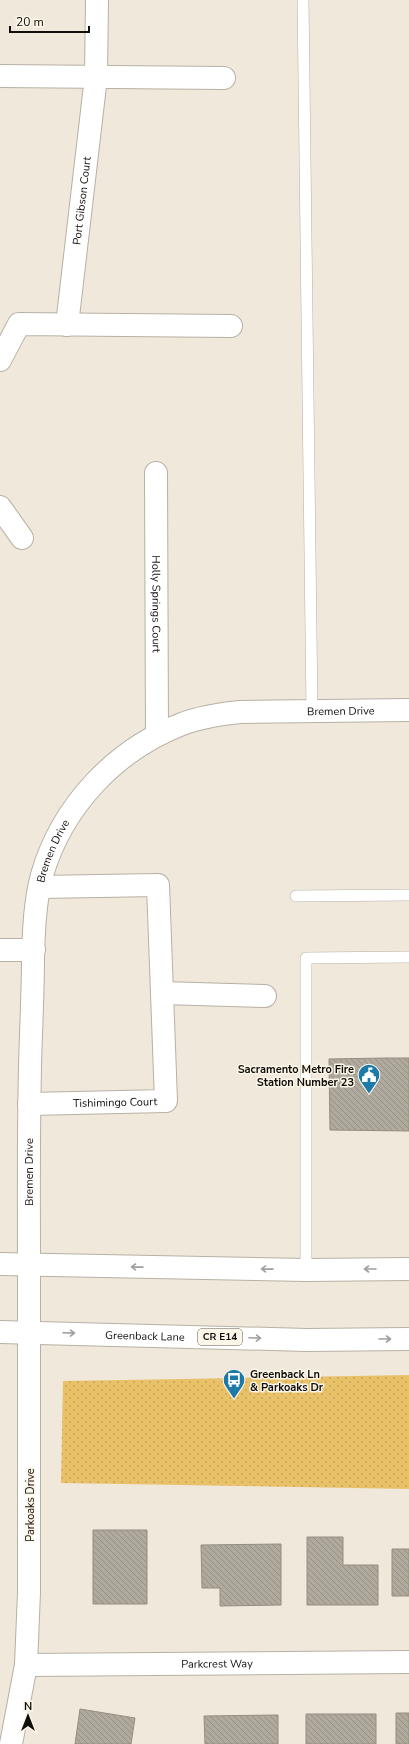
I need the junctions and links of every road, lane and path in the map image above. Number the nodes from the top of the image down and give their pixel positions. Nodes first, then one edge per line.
1 (97, 0) edge
2 (303, 0) edge
3 (0, 76) edge
4 (96, 77) junction
5 (224, 78) dead end
6 (9, 324) edge
7 (67, 324) junction
8 (231, 326) dead end
9 (0, 360) edge
10 (156, 472) dead end
11 (0, 507) edge
12 (22, 538) dead end
13 (409, 710) edge
14 (312, 711) junction
15 (157, 735) junction
16 (40, 887) junction
17 (409, 895) edge
18 (296, 896) dead end
19 (0, 950) edge
20 (34, 950) junction
21 (409, 957) edge
22 (162, 993) junction
23 (265, 996) dead end
24 (29, 1104) junction
25 (0, 1264) edge
26 (29, 1264) junction
27 (409, 1269) edge
28 (306, 1270) junction
29 (0, 1332) edge
30 (30, 1332) junction
31 (409, 1339) edge
32 (409, 1662) edge
33 (26, 1665) junction
34 (11, 1744) edge

1 - 4 street, Port Gibson Court
2 - 14 lane
3 - 4 street
4 - 5 street
4 - 7 street, Port Gibson Court
6 - 7 street
6 - 9 street
7 - 8 street
10 - 15 street, Holly Springs Court
11 - 12 street
13 - 14 street, Bremen Drive
14 - 15 street, Bremen Drive
15 - 16 street, Bremen Drive
16 - 20 street, Bremen Drive
16 - 22 street, Tishimingo Court
17 - 18 lane
19 - 20 street
20 - 24 street, Bremen Drive
21 - 28 lane
22 - 23 street
22 - 24 street, Tishimingo Court
24 - 26 street, Bremen Drive
25 - 26 street
28 -> 26 street
26 - 30 street, Parkoaks Drive
27 -> 28 street
29 - 30 street, Greenback Lane / CR E14
30 -> 31 street, Greenback Lane / CR E14
30 - 33 street, Parkoaks Drive
32 - 33 street, Parkcrest Way
33 - 34 street, Parkoaks Drive

